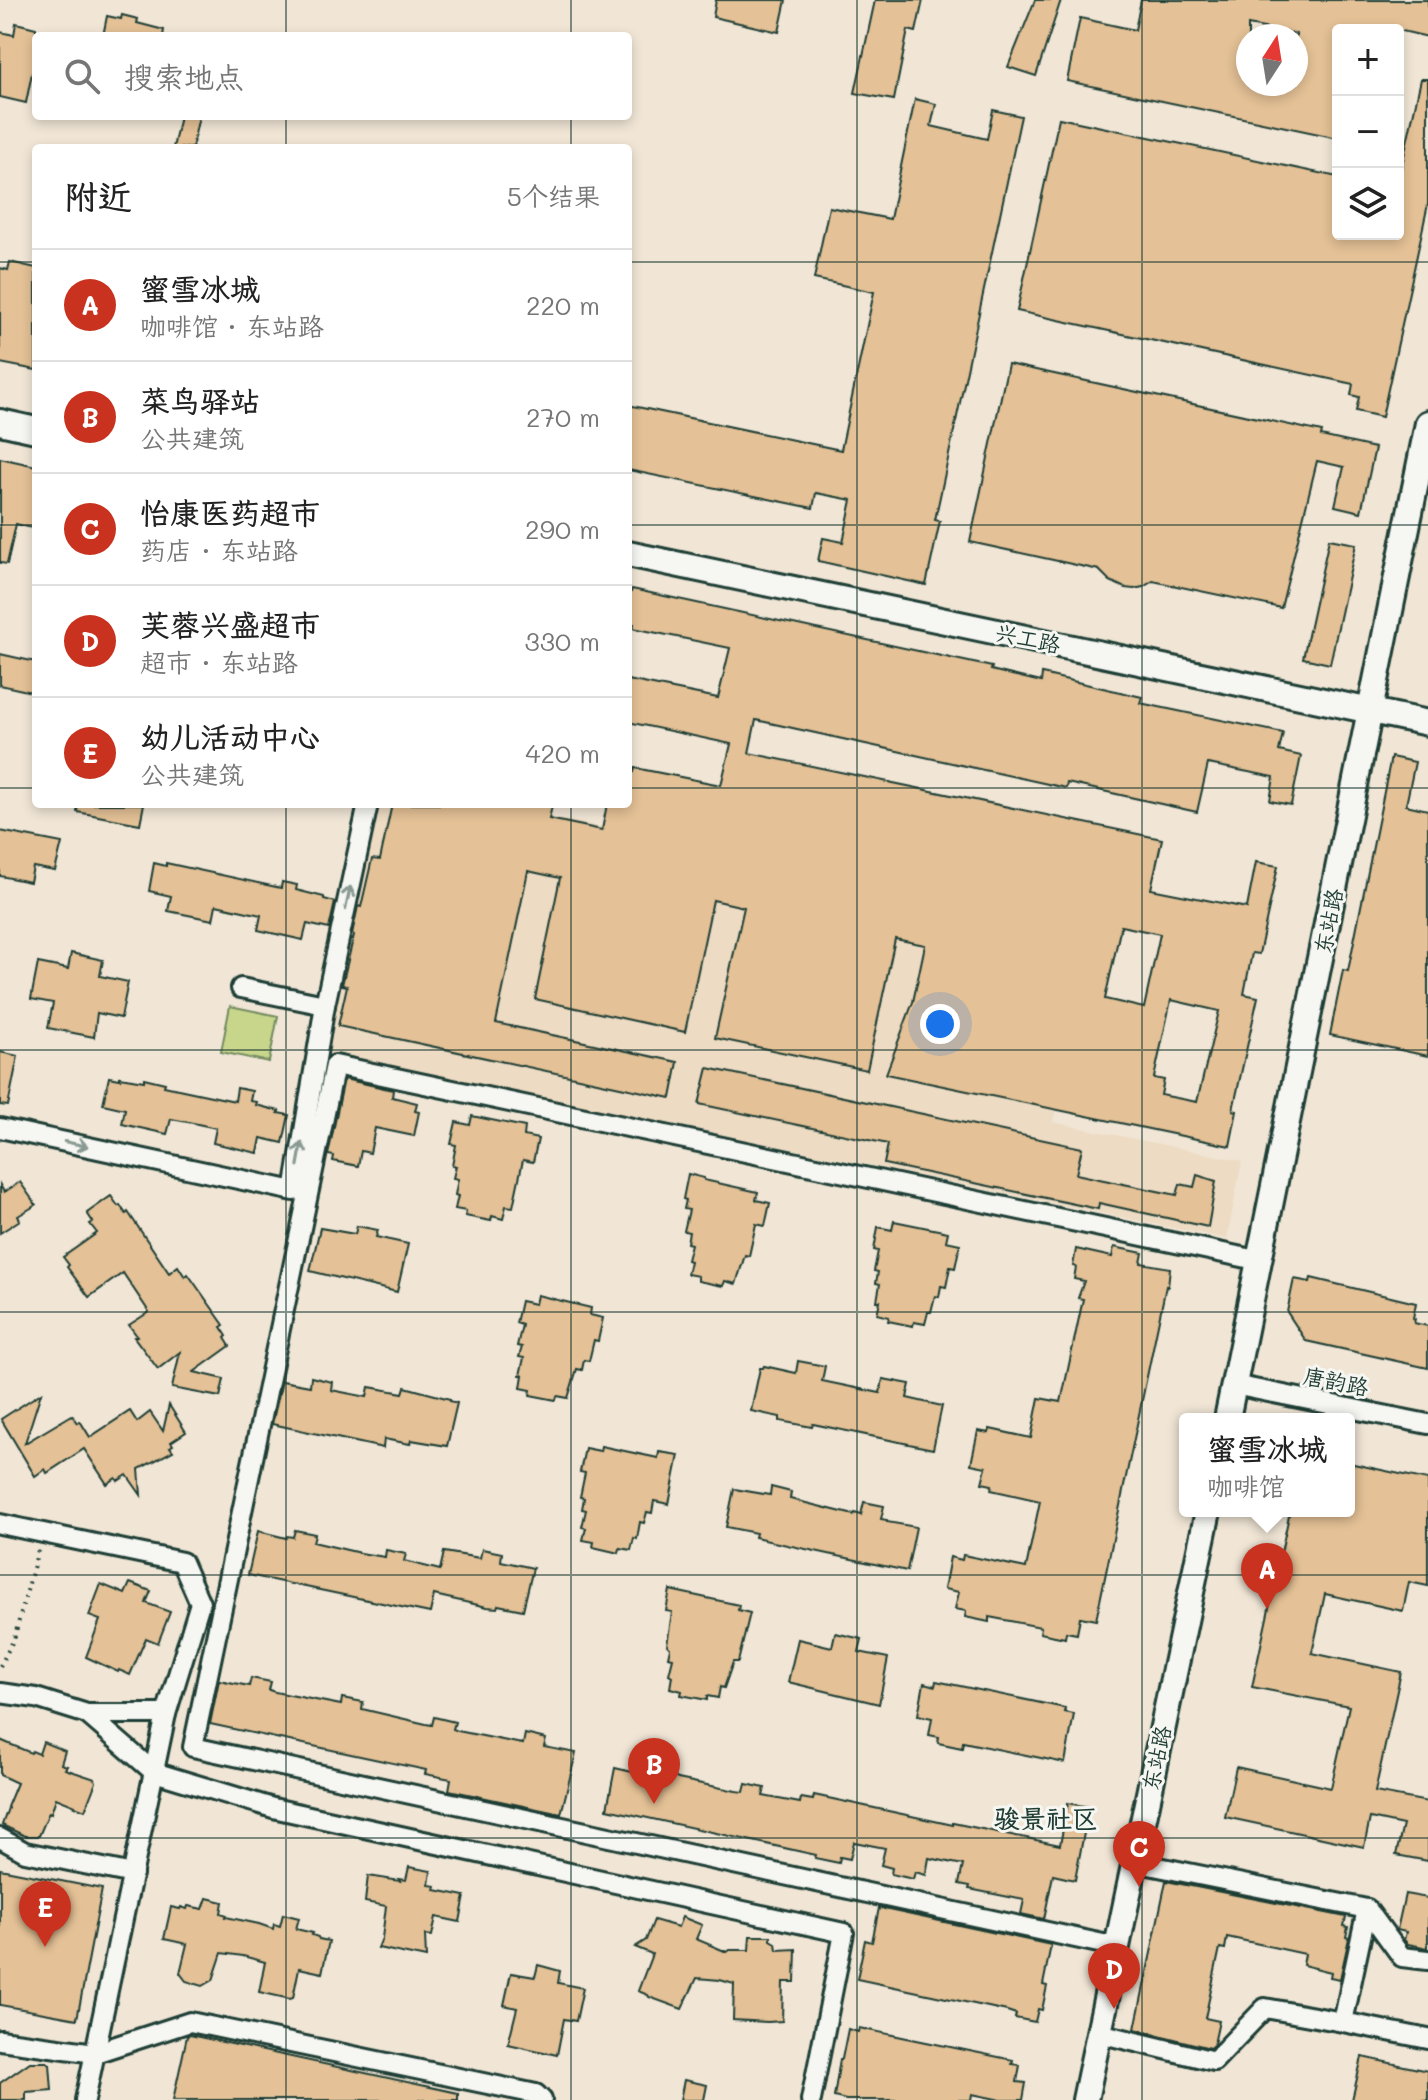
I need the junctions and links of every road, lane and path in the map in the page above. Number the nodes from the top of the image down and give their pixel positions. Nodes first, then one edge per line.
1 (0, 422) edge
2 (1428, 423) edge
3 (32, 429) edge
4 (632, 555) edge
5 (1369, 711) junction
6 (1428, 723) edge
7 (367, 808) edge
8 (241, 988) dead end
9 (325, 1005) junction
10 (0, 1128) edge
11 (1261, 1261) junction
12 (1234, 1385) junction
13 (1228, 1413) edge
14 (1428, 1424) edge
15 (1207, 1517) edge
16 (0, 1524) edge
17 (43, 1533) junction
18 (0, 1666) edge
19 (0, 1693) edge
20 (87, 1714) junction
21 (166, 1714) junction
22 (154, 1772) junction
23 (0, 1838) edge
24 (1134, 1862) junction
25 (133, 1874) junction
26 (1367, 1909) junction
27 (1117, 1947) junction
28 (1428, 1960) edge
29 (1343, 2022) junction
30 (1099, 2033) junction
31 (1428, 2039) edge
32 (0, 2040) edge
33 (95, 2053) junction
34 (85, 2100) edge
35 (542, 2100) edge
36 (811, 2100) edge
37 (1085, 2100) edge

1 - 3 street
2 - 5 street, 东站路
4 - 5 street, 兴工路
5 - 6 street, 兴工路
5 - 11 street, 东站路
9 -> 7 street
8 - 9 street
10 -> 9 street
11 - 12 street, 东站路
11 - 27 street
12 - 13 street, 东站路
12 - 14 street, 唐韵路
15 - 24 street, 东站路
16 - 17 street
17 - 18 path
17 - 21 street
19 - 20 street
20 - 21 street
20 - 22 street
21 - 22 street
22 - 25 street
22 - 36 street
23 - 25 street
24 - 26 street
24 - 27 street, 东站路
25 - 33 street
26 - 28 street
26 - 29 street
27 - 30 street, 东站路
29 - 30 street
29 - 31 street
30 - 37 street, 东站路
32 - 33 street
33 - 34 street
33 - 35 street

